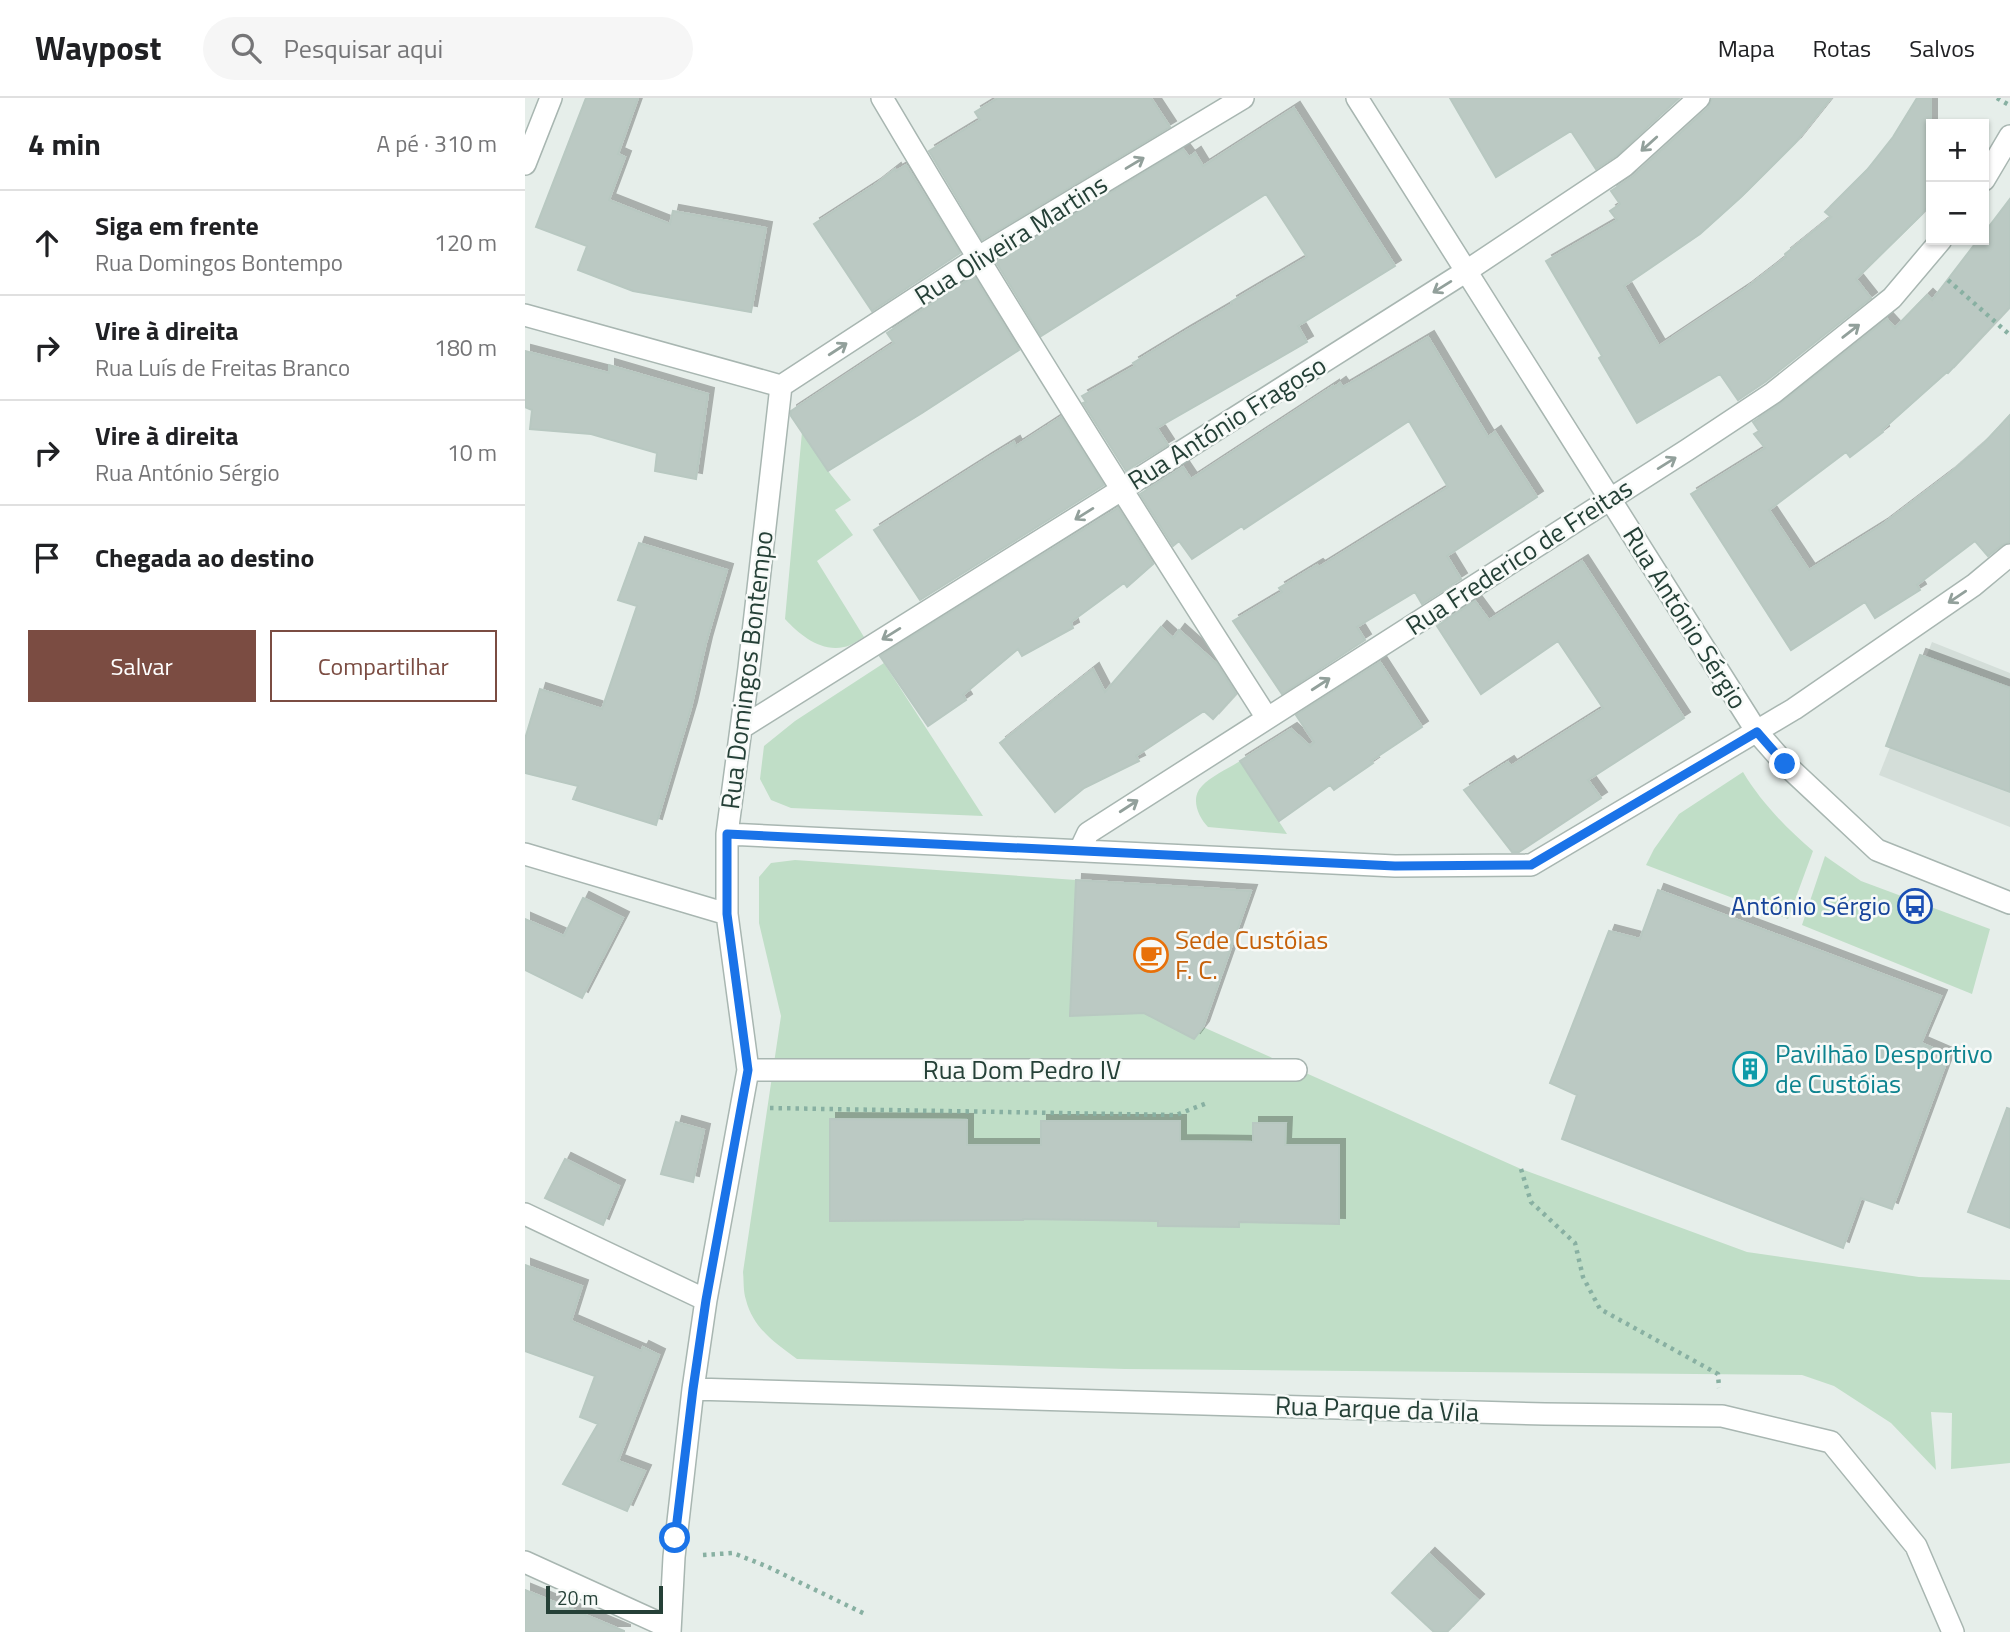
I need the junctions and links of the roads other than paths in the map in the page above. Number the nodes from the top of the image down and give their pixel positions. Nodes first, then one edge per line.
1 (551, 98) edge
2 (882, 98) edge
3 (1243, 98) edge
4 (1357, 98) edge
5 (1699, 98) edge
6 (2010, 136) edge
7 (525, 164) edge
8 (1989, 172) edge
9 (1937, 245) edge
10 (977, 258) junction
11 (1465, 272) junction
12 (525, 315) edge
13 (781, 386) junction
14 (1121, 490) junction
15 (1609, 499) junction
16 (2010, 555) edge
17 (1267, 718) junction
18 (741, 728) junction
19 (1757, 732) junction
20 (727, 834) junction
21 (1080, 850) junction
22 (525, 854) edge
23 (2010, 903) edge
24 (727, 914) junction
25 (748, 1070) junction
26 (1296, 1070) dead end
27 (525, 1214) edge
28 (706, 1300) junction
29 (693, 1389) junction
30 (525, 1562) edge
31 (670, 1630) edge
32 (1953, 1632) edge

1 - 7 street
2 - 10 street
10 -> 3 street, Rua Oliveira Martins
4 - 11 street, Rua António Sérgio
5 -> 11 street, Rua António Fragoso
6 - 8 street
15 -> 9 street, Rua Frederico de Freitas
13 -> 10 street, Rua Oliveira Martins
10 - 14 street
11 -> 14 street, Rua António Fragoso
11 - 15 street, Rua António Sérgio
12 - 13 street
13 - 18 street, Rua Domingos Bontempo
14 - 17 street
14 -> 18 street, Rua António Fragoso
17 -> 15 street, Rua Frederico de Freitas
15 - 19 street, Rua António Sérgio
16 -> 19 street
21 -> 17 street, Rua Frederico de Freitas
18 - 20 street, Rua Domingos Bontempo
19 - 21 street
19 - 23 street, Rua António Sérgio
20 - 21 street
20 - 24 street, Rua Domingos Bontempo
22 - 24 street
24 - 25 street, Rua Domingos Bontempo
25 - 26 street, Rua Dom Pedro IV
25 - 28 street, Rua Domingos Bontempo
27 - 28 street
28 - 29 street, Rua Domingos Bontempo
29 - 31 street, Rua Domingos Bontempo
29 - 32 street, Rua Parque da Vila
30 - 31 street

